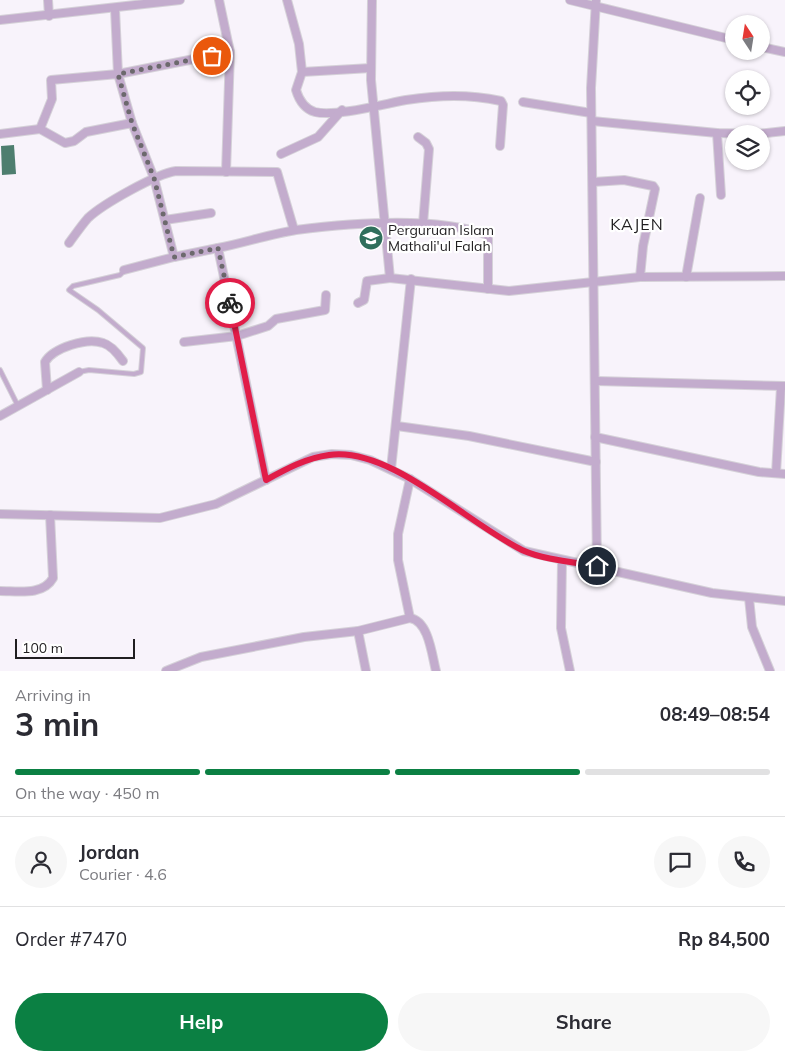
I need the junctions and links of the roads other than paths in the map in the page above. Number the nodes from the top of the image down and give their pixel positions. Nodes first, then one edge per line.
1 (48, 0) edge
2 (180, 0) edge
3 (219, 0) edge
4 (287, 0) edge
5 (372, 0) edge
6 (570, 0) edge
7 (596, 2) edge
8 (115, 8) junction
9 (49, 16) junction
10 (0, 20) edge
11 (725, 38) edge
12 (770, 48) edge
13 (230, 52) junction
14 (785, 52) edge
15 (371, 68) junction
16 (302, 72) junction
17 (118, 74) junction
18 (523, 102) dead end
19 (373, 106) junction
20 (342, 110) junction
21 (592, 113) junction
22 (592, 122) junction
23 (132, 123) junction
24 (40, 129) junction
25 (785, 131) edge
26 (717, 132) junction
27 (0, 134) edge
28 (418, 138) dead end
29 (500, 146) dead end
30 (281, 154) dead end
31 (226, 172) junction
32 (154, 178) junction
33 (593, 182) junction
34 (720, 195) dead end
35 (700, 198) dead end
36 (211, 213) dead end
37 (165, 220) junction
38 (385, 223) junction
39 (423, 224) junction
40 (294, 230) junction
41 (69, 243) dead end
42 (218, 248) junction
43 (174, 257) junction
44 (124, 270) joint
45 (785, 276) edge
46 (640, 277) junction
47 (686, 277) junction
48 (390, 278) junction
49 (411, 279) junction
50 (594, 281) junction
51 (488, 289) junction
52 (326, 296) dead end
53 (358, 303) dead end
54 (237, 336) junction
55 (184, 342) dead end
56 (123, 361) dead end
57 (0, 370) edge
58 (79, 372) joint
59 (596, 381) junction
60 (783, 387) edge
61 (47, 390) junction
62 (18, 406) junction
63 (0, 416) edge
64 (397, 426) junction
65 (595, 437) junction
66 (596, 462) junction
67 (391, 469) junction
68 (776, 473) junction
69 (785, 474) edge
70 (410, 479) junction
71 (266, 480) junction
72 (0, 514) edge
73 (50, 515) junction
74 (562, 560) junction
75 (597, 566) junction
76 (0, 592) edge
77 (749, 598) junction
78 (785, 601) edge
79 (410, 618) junction
80 (358, 631) junction
81 (166, 671) edge
82 (366, 671) edge
83 (436, 671) edge
84 (570, 671) edge
85 (770, 671) edge

1 - 9 street
2 - 8 street
3 - 13 street
4 - 16 street
5 - 15 street
6 - 7 street
7 - 11 street
7 - 21 street
8 - 9 street
8 - 17 street
9 - 10 street
12 - 14 street
13 - 17 street
13 - 31 street
15 - 16 street
15 - 19 street
16 - 20 street
17 - 23 street
17 - 24 street
18 - 21 street
19 - 20 street
19 - 29 street
19 - 38 street
20 - 30 street
21 - 22 street
22 - 26 street
22 - 33 street
23 - 24 street
23 - 32 street
24 - 27 street
25 - 26 street
26 - 34 street
28 - 39 street
31 - 32 street
31 - 40 street
32 - 37 street
32 - 41 street
33 - 46 street
33 - 50 street
35 - 47 street
36 - 37 street
37 - 43 street
38 - 39 street
38 - 40 street
38 - 48 street
39 - 51 street
40 - 42 street
42 - 43 street
42 - 54 street
43 - 44 street
44 - 58 lane
45 - 47 street
46 - 47 street
46 - 50 street
48 - 49 street
48 - 53 street
49 - 51 street
49 - 64 street
50 - 51 street
50 - 59 street
52 - 54 street
54 - 55 street
54 - 71 street
56 - 61 street
57 - 62 lane
58 - 61 street
59 - 60 street
59 - 65 street
60 - 68 street
61 - 62 street
62 - 63 street
64 - 66 street
64 - 67 street
65 - 66 street
65 - 68 street
66 - 75 street
67 - 70 street
67 - 71 street
68 - 69 street
70 - 74 street
70 - 79 street
71 - 73 street
72 - 73 street
73 - 76 street
74 - 75 street
74 - 84 street
75 - 77 street
77 - 78 street
77 - 85 street
79 - 80 street
79 - 83 street
80 - 81 street
80 - 82 street

